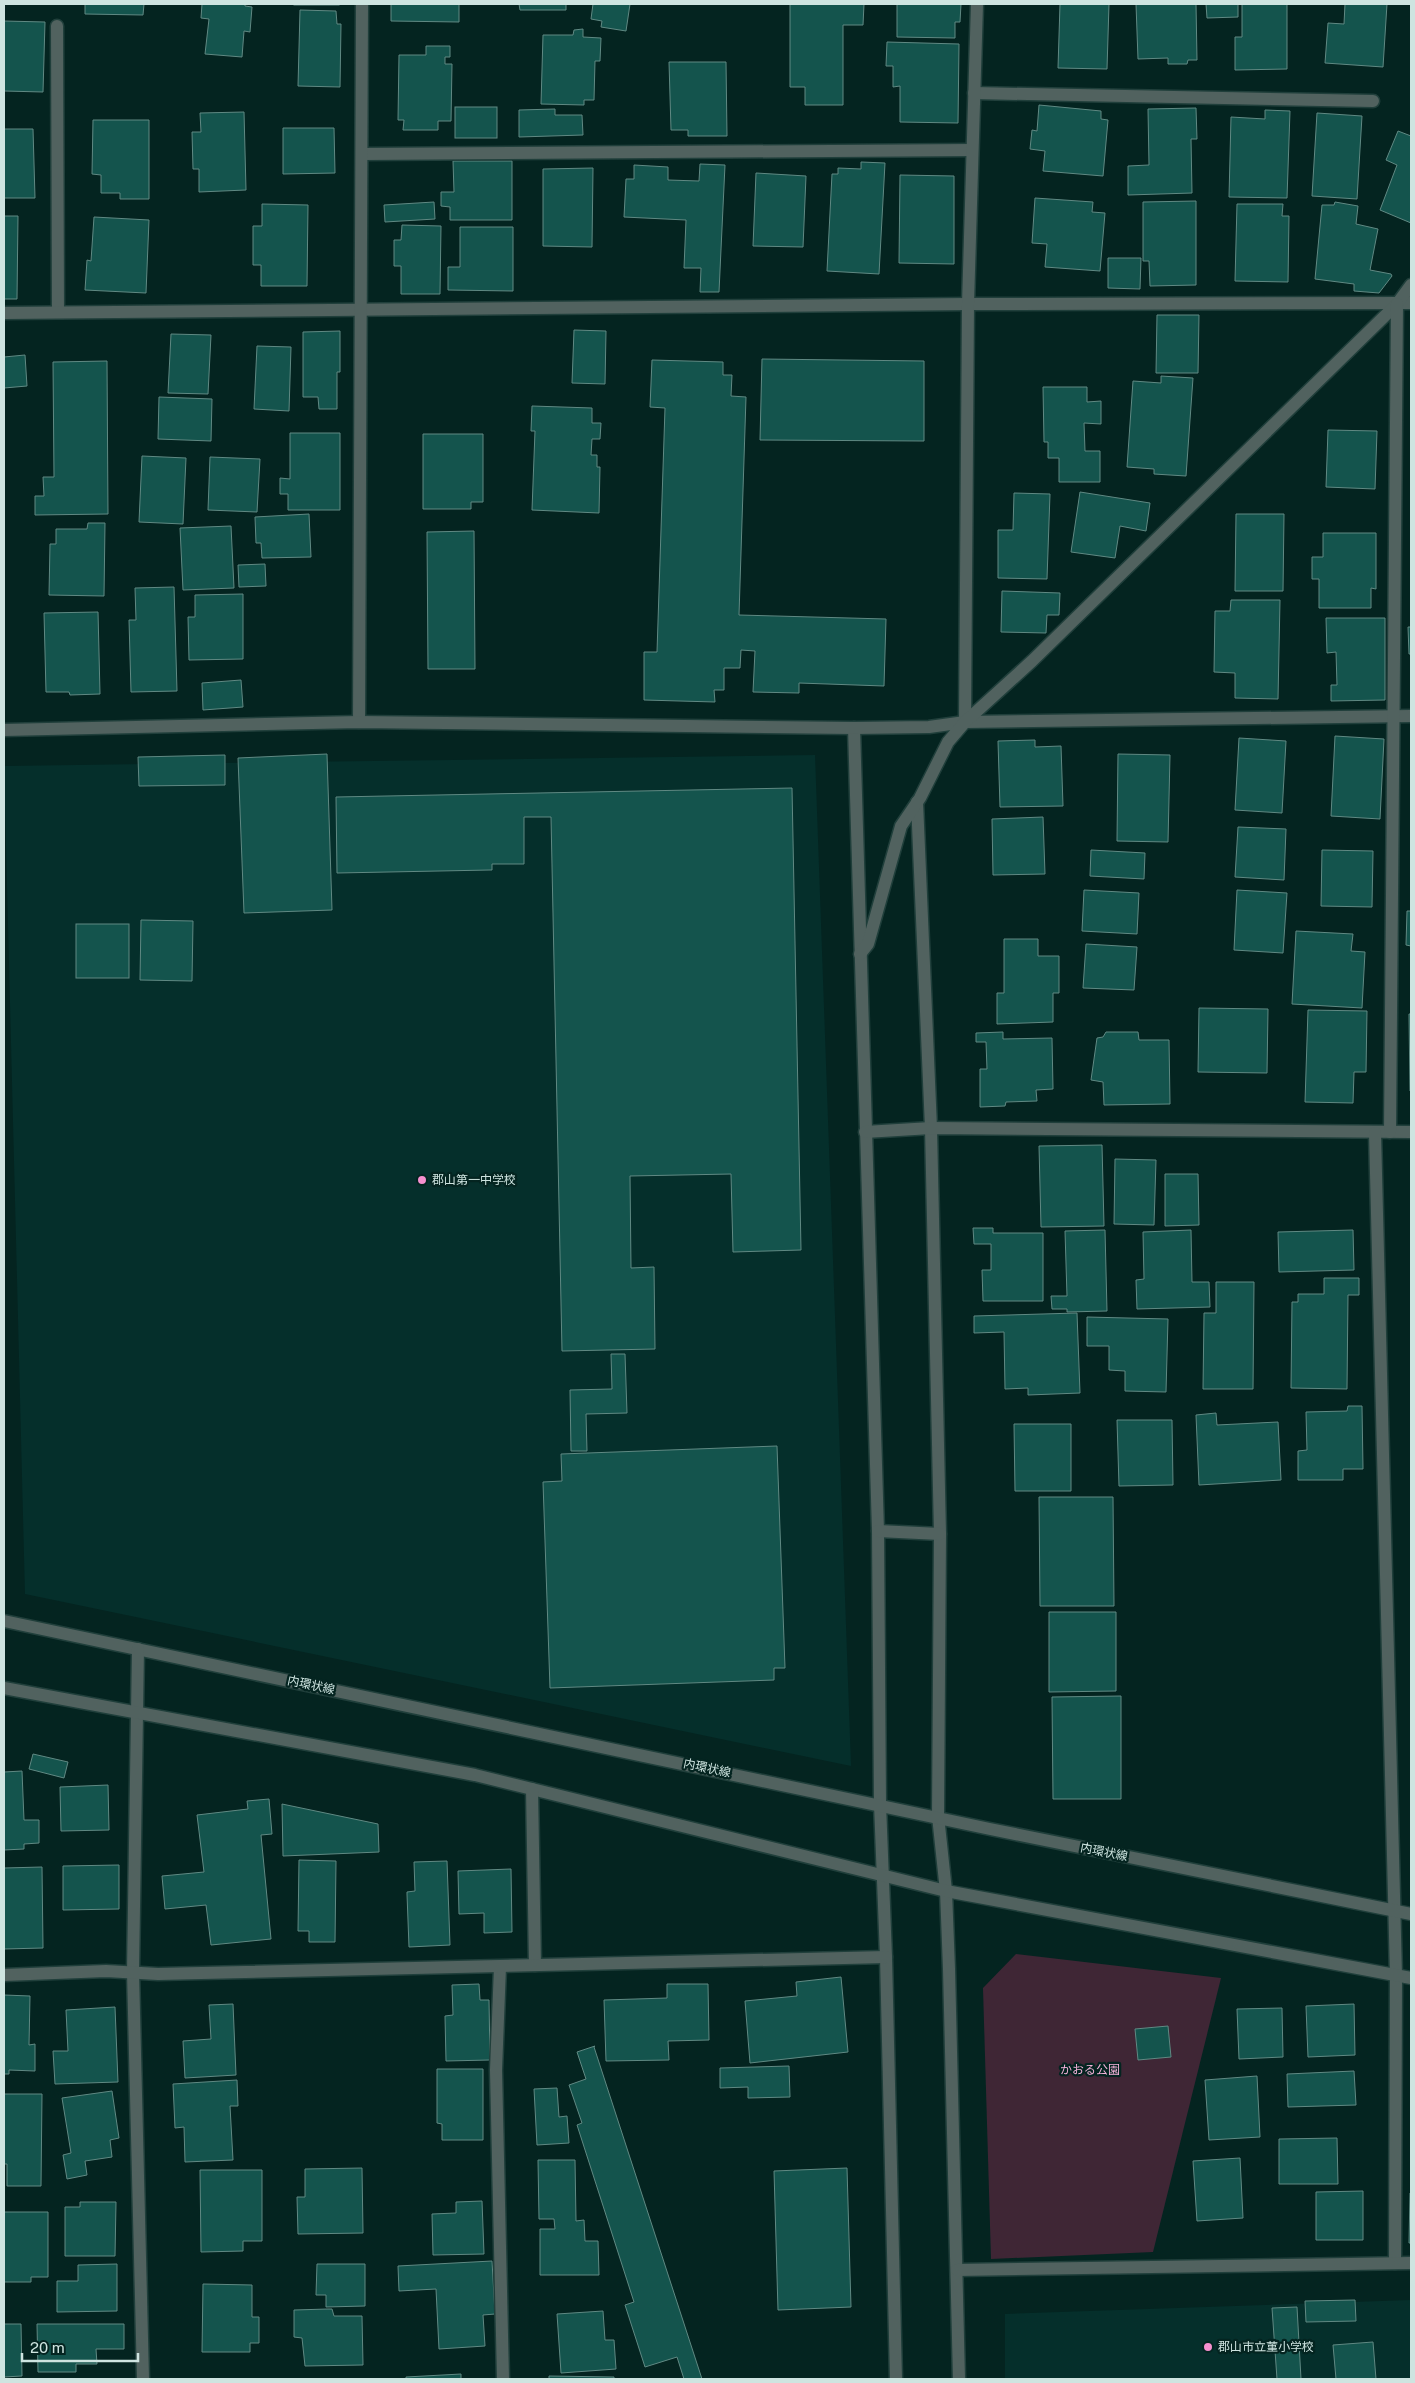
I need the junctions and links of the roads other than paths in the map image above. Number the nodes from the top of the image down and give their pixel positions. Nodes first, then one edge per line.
1 (362, 4) edge
2 (976, 4) edge
3 (57, 26) dead end
4 (974, 93) junction
5 (1374, 101) dead end
6 (972, 150) junction
7 (362, 154) junction
8 (1411, 286) edge
9 (1411, 303) edge
10 (968, 304) junction
11 (1397, 304) junction
12 (361, 309) junction
13 (58, 312) junction
14 (4, 313) edge
15 (1395, 716) junction
16 (1411, 716) edge
17 (359, 722) junction
18 (965, 722) junction
19 (854, 728) junction
20 (4, 730) edge
21 (917, 802) junction
22 (860, 954) junction
23 (931, 1128) junction
24 (865, 1132) junction
25 (1390, 1132) junction
26 (1411, 1132) edge
27 (1375, 1133) junction
28 (878, 1531) junction
29 (940, 1534) junction
30 (4, 1620) edge
31 (138, 1648) junction
32 (4, 1688) edge
33 (138, 1713) junction
34 (532, 1789) junction
35 (880, 1804) junction
36 (938, 1816) junction
37 (883, 1875) junction
38 (946, 1891) junction
39 (1394, 1910) junction
40 (1411, 1914) edge
41 (886, 1957) junction
42 (535, 1966) junction
43 (500, 1967) junction
44 (133, 1972) junction
45 (4, 1975) edge
46 (1396, 1976) junction
47 (1411, 1978) edge
48 (1395, 2263) junction
49 (1411, 2263) edge
50 (957, 2270) junction
51 (143, 2379) edge
52 (503, 2379) edge
53 (896, 2379) edge
54 (959, 2379) edge

1 - 7 street
2 - 4 street
3 - 13 street
4 - 5 street
4 - 6 street
6 - 7 street
6 - 10 street
7 - 12 street
8 - 11 street
9 - 11 street
10 - 11 street
10 - 12 street
10 - 18 street
11 - 15 street
11 - 18 street
12 - 13 street
12 - 17 street
13 - 14 street
15 - 16 street
15 - 18 street
15 - 25 street
17 - 19 street
17 - 20 street
18 - 19 street
18 - 21 street
19 - 22 street
21 - 22 street
21 - 23 street
22 - 24 street
23 - 24 street
23 - 27 street
23 - 29 street
24 - 28 street
25 - 26 street
25 - 27 street
27 - 39 street
28 - 29 street
28 - 35 street
29 - 36 street
30 - 31 street, 内環状線
31 - 33 street
31 - 35 street, 内環状線
32 - 33 street
33 - 34 street
33 - 44 street
34 - 37 street
34 - 42 street
35 - 36 street, 内環状線
35 - 37 street
36 - 38 street
36 - 39 street, 内環状線
37 - 38 street
37 - 41 street
38 - 46 street
38 - 50 street
39 - 40 street, 内環状線
39 - 46 street
41 - 42 street
41 - 53 street
42 - 43 street
43 - 44 street
43 - 52 street
44 - 45 street
44 - 51 street
46 - 47 street
46 - 48 street
48 - 49 street
48 - 50 street
50 - 54 street

